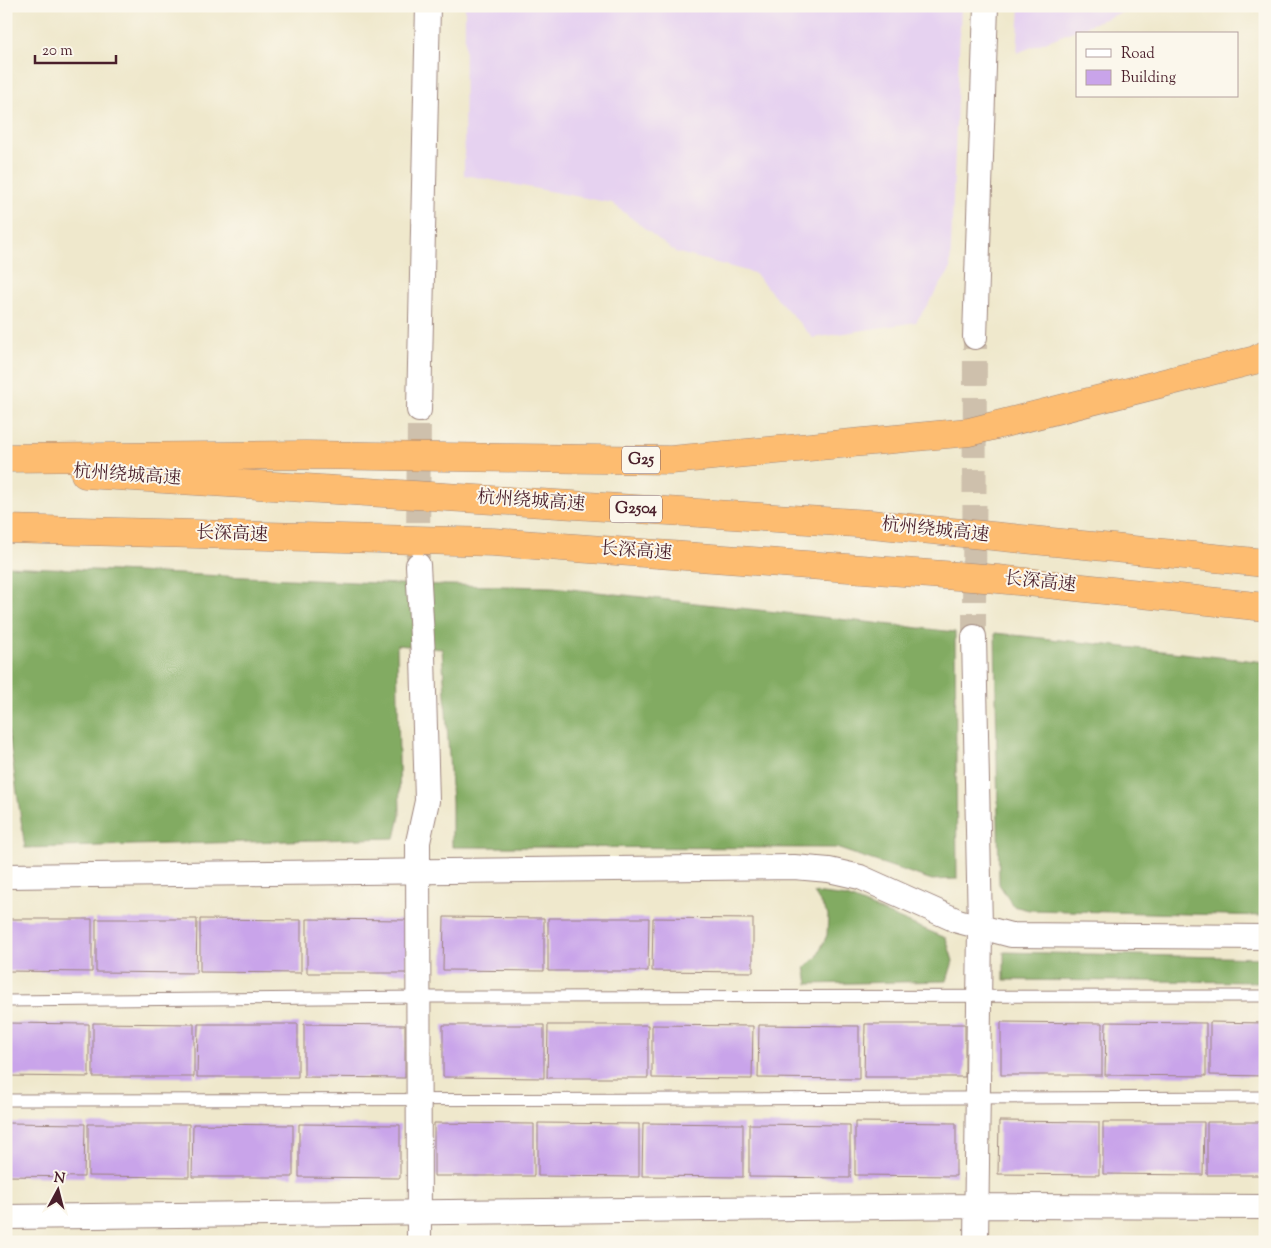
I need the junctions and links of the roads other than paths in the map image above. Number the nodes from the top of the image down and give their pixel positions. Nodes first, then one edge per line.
1 (428, 6) edge
2 (986, 6) edge
3 (976, 337) tunnel mouth
4 (1265, 356) edge
5 (419, 410) tunnel mouth
6 (6, 458) edge
7 (6, 468) edge
8 (6, 529) edge
9 (1265, 563) edge
10 (418, 565) tunnel mouth
11 (1265, 607) edge
12 (974, 638) tunnel mouth
13 (419, 872) junction
14 (6, 876) edge
15 (980, 927) junction
16 (1265, 937) edge
17 (979, 996) junction
18 (1265, 996) edge
19 (419, 997) junction
20 (6, 1001) edge
21 (1265, 1097) edge
22 (419, 1098) junction
23 (978, 1099) junction
24 (6, 1100) edge
25 (976, 1206) junction
26 (1265, 1207) edge
27 (418, 1212) junction
28 (6, 1217) edge
29 (418, 1242) edge
30 (976, 1242) edge

1 - 5 street
2 - 3 street
4 - 6 highway, G25
7 - 9 highway, 杭州绕城高速 / G2504
8 - 11 highway, 长深高速
10 - 13 street
12 - 15 street
13 - 14 street
13 - 15 street
13 - 19 street
15 - 16 street
15 - 17 street
17 - 18 lane
17 - 19 lane
17 - 23 street
19 - 20 lane
19 - 22 street
21 - 23 lane
22 - 23 lane
22 - 24 lane
22 - 27 street
23 - 25 street
25 - 26 street
25 - 27 street
25 - 30 street
27 - 28 street
27 - 29 street

